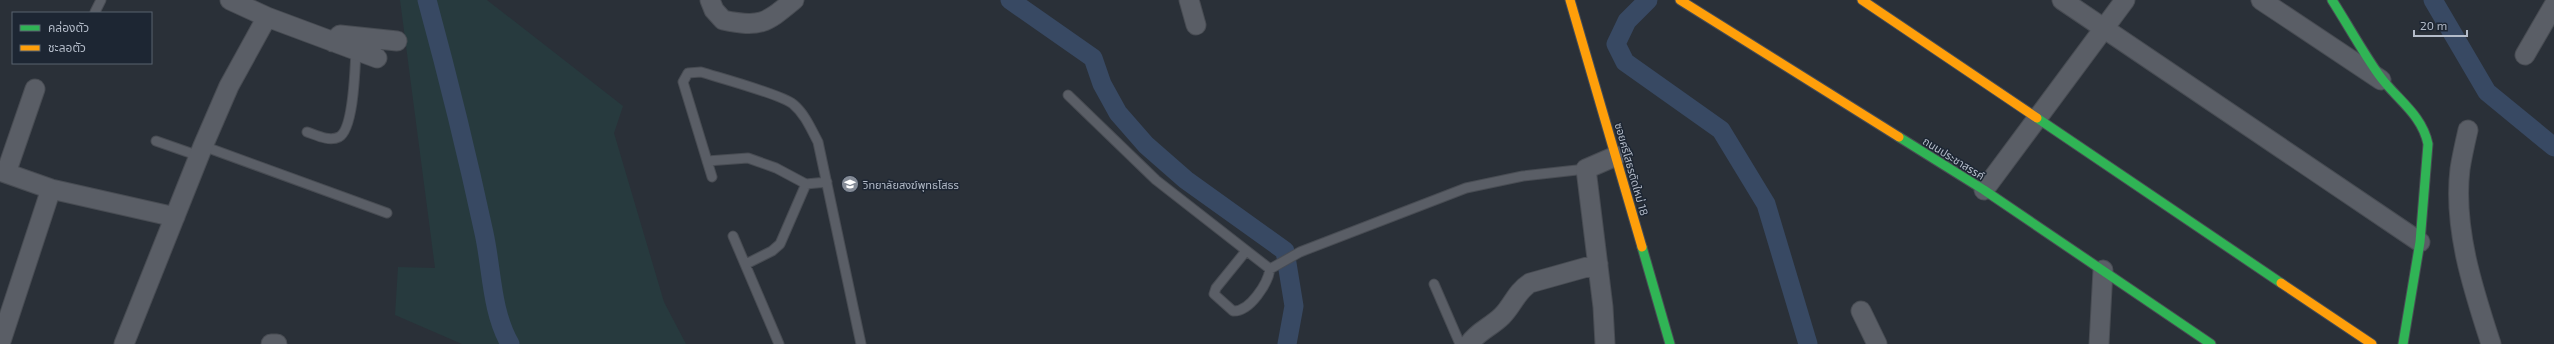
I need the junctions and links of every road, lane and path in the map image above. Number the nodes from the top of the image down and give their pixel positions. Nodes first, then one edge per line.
1 (101, 0) edge
2 (230, 0) edge
3 (710, 0) edge
4 (794, 0) edge
5 (1189, 0) edge
6 (1570, 0) edge
7 (1680, 0) edge
8 (1862, 0) edge
9 (2062, 0) edge
10 (2125, 0) edge
11 (2261, 0) edge
12 (2332, 0) edge
13 (2554, 5) edge
14 (95, 12) dead end
15 (267, 17) junction
16 (1196, 25) dead end
17 (2104, 30) junction
18 (397, 41) dead end
19 (332, 42) junction
20 (356, 50) junction
21 (2525, 55) dead end
22 (376, 58) dead end
23 (2386, 83) junction
24 (35, 89) dead end
25 (1068, 95) dead end
26 (2038, 118) junction
27 (2468, 130) dead end
28 (307, 132) dead end
29 (156, 141) dead end
30 (201, 151) junction
31 (1616, 156) junction
32 (707, 161) junction
33 (1586, 169) junction
34 (3, 172) edge
35 (712, 177) dead end
36 (827, 182) junction
37 (806, 184) junction
38 (51, 189) junction
39 (1984, 190) junction
40 (387, 213) dead end
41 (175, 217) junction
42 (734, 236) dead end
43 (2420, 242) junction
44 (1246, 251) junction
45 (746, 264) junction
46 (1598, 264) junction
47 (1270, 269) junction
48 (2103, 270) junction
49 (1434, 284) dead end
50 (1861, 311) dead end
51 (0, 344) edge
52 (124, 344) edge
53 (271, 344) edge
54 (277, 344) edge
55 (779, 344) edge
56 (861, 344) edge
57 (1460, 344) edge
58 (1469, 344) edge
59 (1605, 344) edge
60 (1670, 344) edge
61 (1877, 344) edge
62 (2099, 344) edge
63 (2211, 344) edge
64 (2372, 344) edge
65 (2403, 344) edge
66 (2491, 344) edge

1 - 14 lane
2 - 15 street
3 - 4 street
5 - 16 street
6 - 31 street, ซอยศรีโสธรตัดใหม่ 18
7 - 39 street, ถนนประชาสรรค์
8 - 26 street
9 - 17 street
10 - 17 street
11 - 23 street
12 - 23 street
13 - 21 street
15 - 19 street
15 - 30 street
17 - 26 street
17 - 43 street
18 - 19 street
19 - 20 street
20 - 22 street
20 - 28 lane
23 - 43 street
24 - 34 street
25 - 44 lane
26 - 39 street
26 - 64 street
27 - 66 street
29 - 30 lane
30 - 40 lane
30 - 41 street
31 - 33 street
31 - 60 street, ซอยศรีโสธรตัดใหม่ 18
32 - 35 lane
32 - 36 lane
32 - 37 lane
33 - 46 street
33 - 47 lane
34 - 38 street
36 - 37 lane
36 - 56 lane
37 - 45 lane
38 - 41 street
38 - 51 street
39 - 48 street, ถนนประชาสรรค์
41 - 52 street
42 - 45 lane
43 - 65 street
44 - 47 lane
44 - 47 lane
45 - 55 lane
46 - 58 street
46 - 59 street
48 - 62 street
48 - 63 street, ถนนประชาสรรค์
49 - 57 lane
50 - 61 street
53 - 54 street

